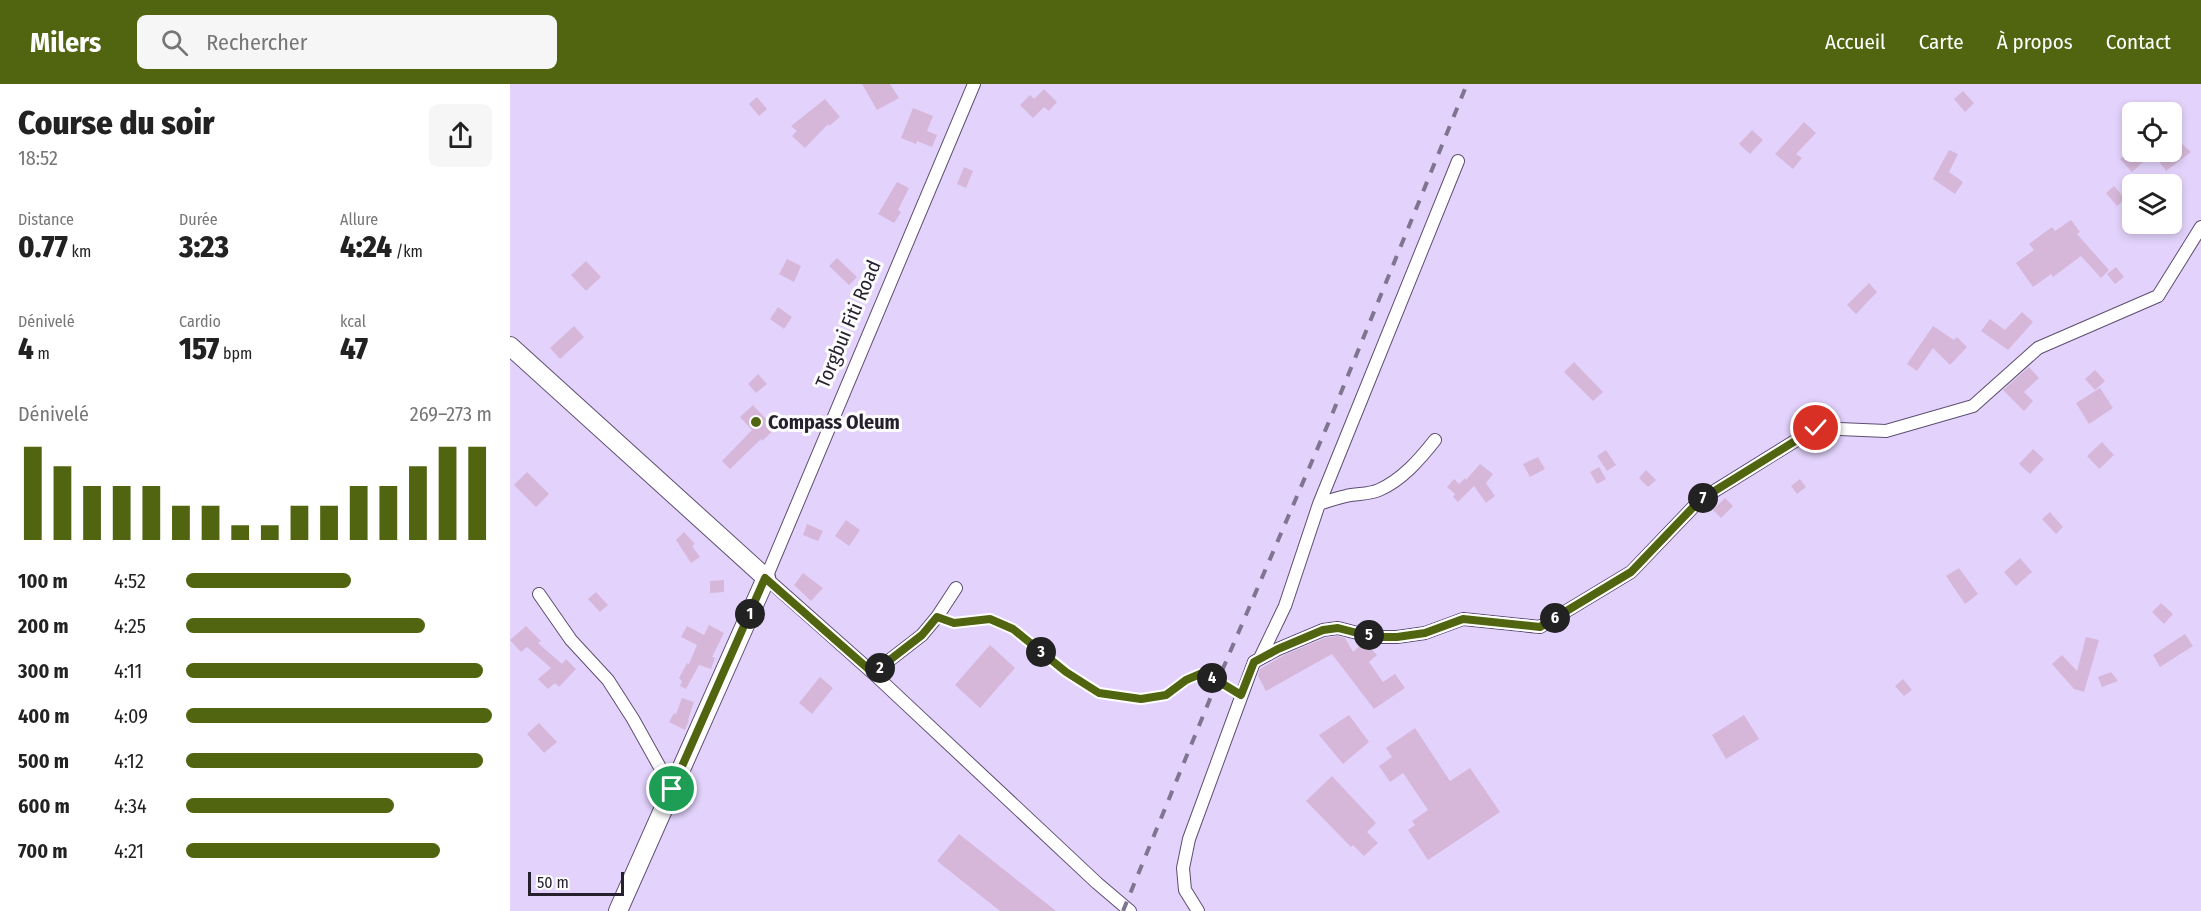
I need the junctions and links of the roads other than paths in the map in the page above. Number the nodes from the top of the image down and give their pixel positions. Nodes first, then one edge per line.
1 (974, 84) edge
2 (1458, 161) dead end
3 (2201, 227) edge
4 (510, 346) edge
5 (1435, 440) dead end
6 (1319, 504) junction
7 (765, 578) junction
8 (956, 588) dead end
9 (539, 594) dead end
10 (1260, 658) junction
11 (873, 673) junction
12 (672, 789) junction
13 (618, 911) edge
14 (1130, 911) edge
15 (1198, 911) edge

1 - 7 street, Torgbui Fiti Road
2 - 6 street
3 - 10 street
4 - 7 street
5 - 6 street
6 - 10 street
7 - 11 street
7 - 12 street, Torgbui Fiti Road
8 - 11 street
9 - 12 street
10 - 15 street
11 - 14 street
12 - 13 street, Torgbui Fiti Road

